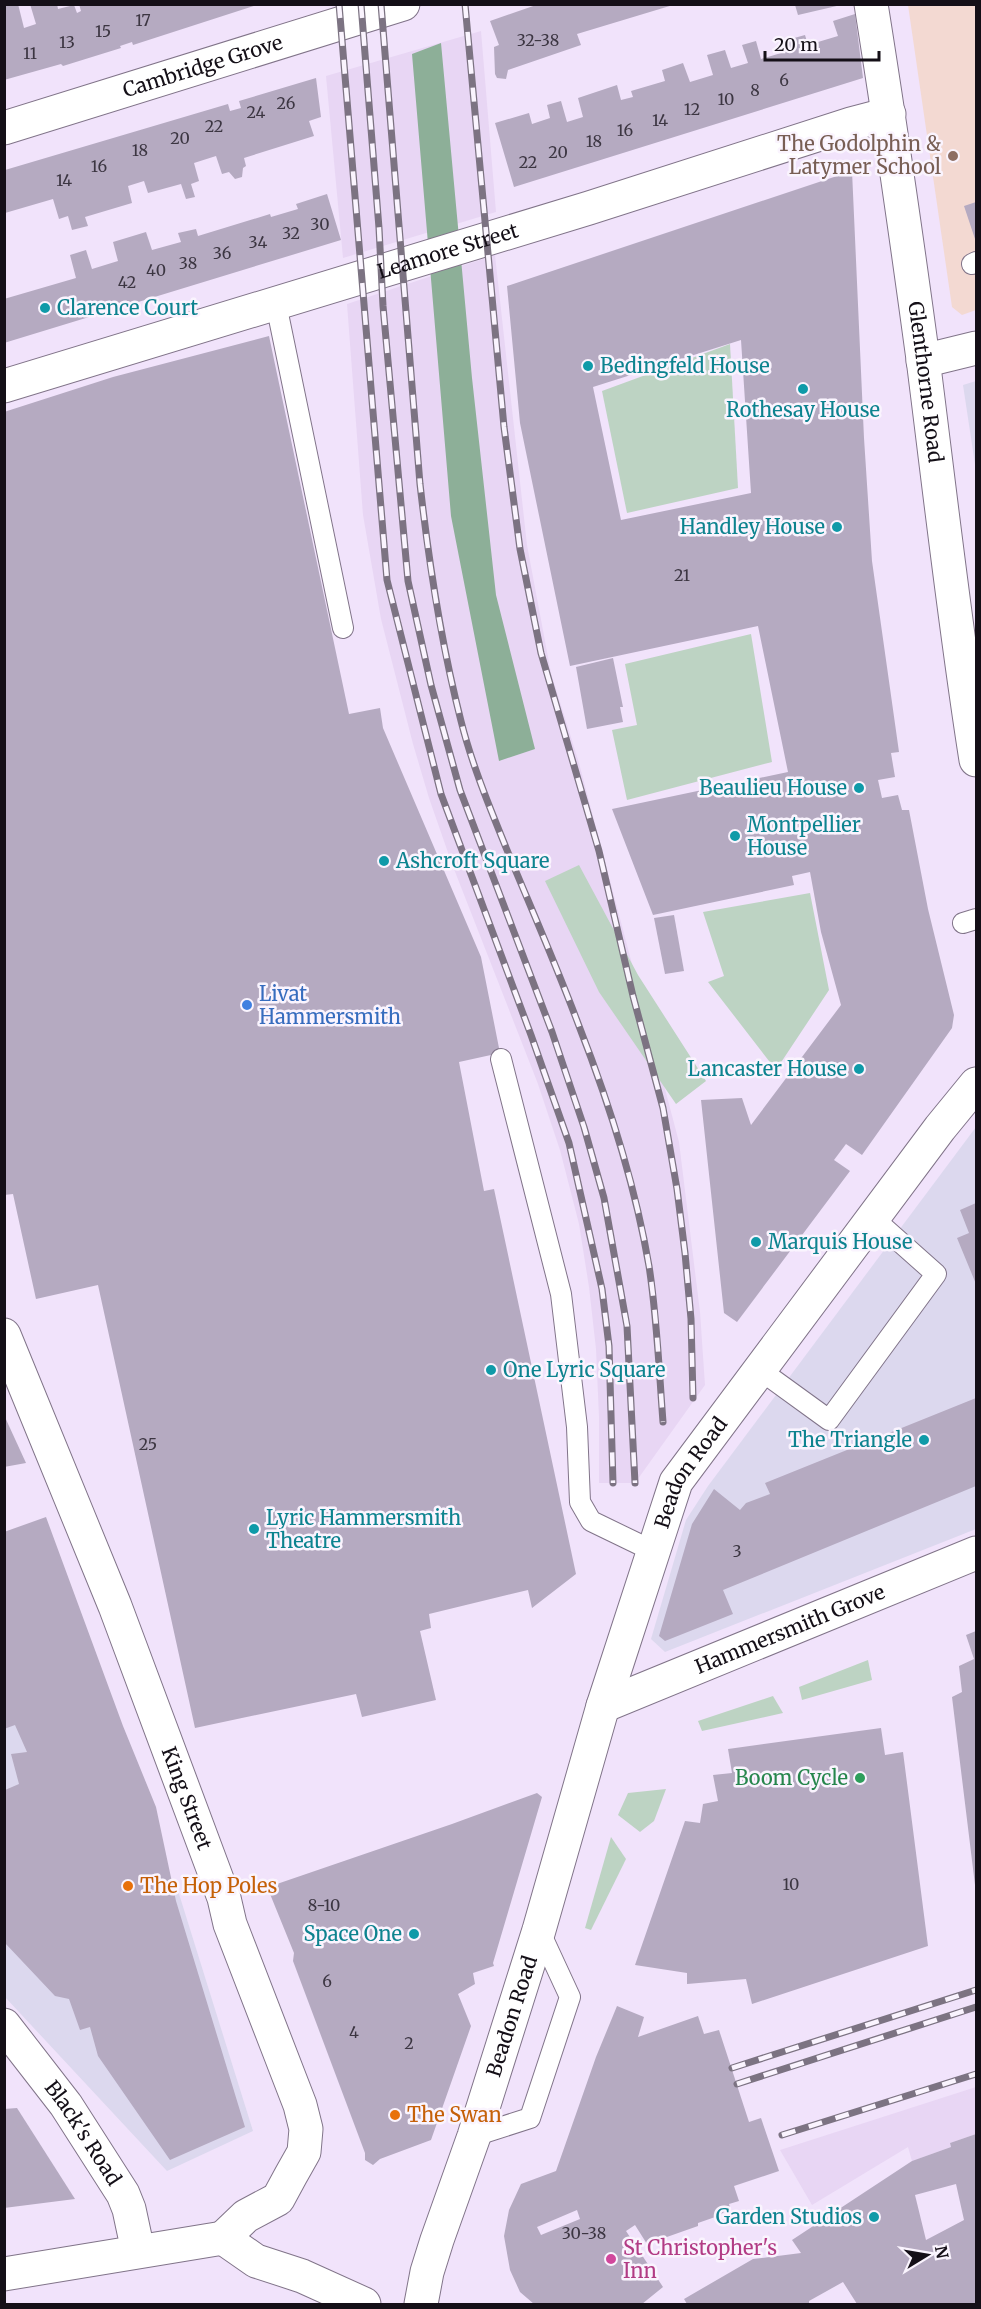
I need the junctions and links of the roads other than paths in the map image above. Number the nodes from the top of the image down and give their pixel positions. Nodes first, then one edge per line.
1 (404, 4) edge
2 (871, 4) edge
3 (888, 114) junction
4 (4, 128) edge
5 (276, 304) junction
6 (976, 348) edge
7 (923, 361) junction
8 (4, 386) edge
9 (343, 628) dead end
10 (976, 760) edge
11 (501, 1059) dead end
12 (976, 1084) edge
13 (873, 1218) junction
14 (4, 1335) edge
15 (760, 1370) junction
16 (653, 1551) junction
17 (976, 1553) edge
18 (603, 1706) junction
19 (539, 1930) junction
20 (4, 2025) edge
21 (474, 2136) junction
22 (224, 2238) junction
23 (138, 2250) junction
24 (4, 2274) edge
25 (364, 2304) edge
26 (421, 2304) edge

1 - 4 main road, Cambridge Grove
2 - 3 main road, Glenthorne Road
3 - 5 main road, Leamore Street
3 - 7 main road, Glenthorne Road
5 - 8 main road, Leamore Street
5 - 9 lane
6 - 7 main road
7 - 10 main road, Glenthorne Road
11 - 16 lane
12 - 13 main road, Beadon Road
13 - 15 main road, Beadon Road
13 - 15 lane
14 - 22 main road, King Street
15 - 16 main road, Beadon Road
16 - 18 main road, Beadon Road
17 - 18 main road, Hammersmith Grove
18 - 19 main road, Beadon Road
19 - 21 main road, Beadon Road
19 - 21 lane, Beadon Road
20 - 23 main road, Black's Road
21 - 26 main road, Beadon Road
22 - 23 main road
22 - 25 main road
23 - 24 main road

